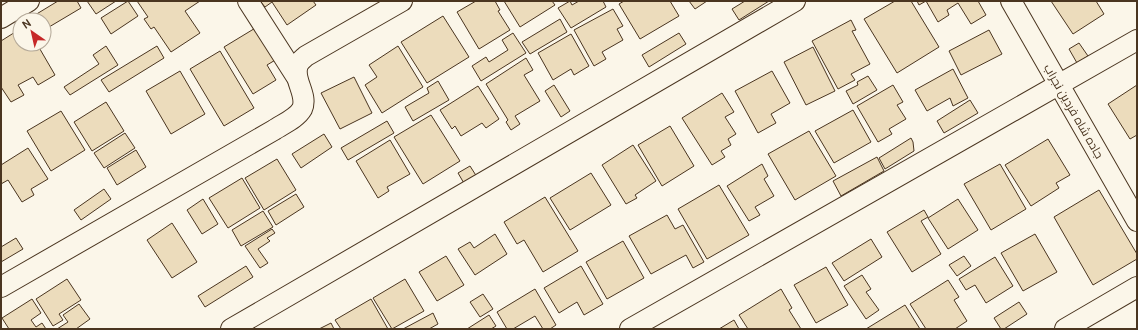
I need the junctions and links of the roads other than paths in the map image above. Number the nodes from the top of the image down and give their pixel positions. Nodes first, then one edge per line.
1 (29, 1) edge
2 (248, 1) edge
3 (402, 1) edge
4 (795, 1) edge
5 (1011, 1) edge
6 (1, 18) edge
7 (1137, 40) edge
8 (296, 76) junction
9 (1059, 84) junction
10 (1137, 220) edge
11 (1, 287) edge
12 (1137, 287) edge
13 (231, 329) edge
14 (630, 329) edge
15 (1065, 329) edge

1 - 6 street
2 - 8 street
3 - 8 street
4 - 13 street
5 - 9 street, جاده شاه فردین نجراب
7 - 9 street
8 - 11 street
9 - 10 street, جاده شاه فردین نجراب
9 - 14 street
12 - 15 street

